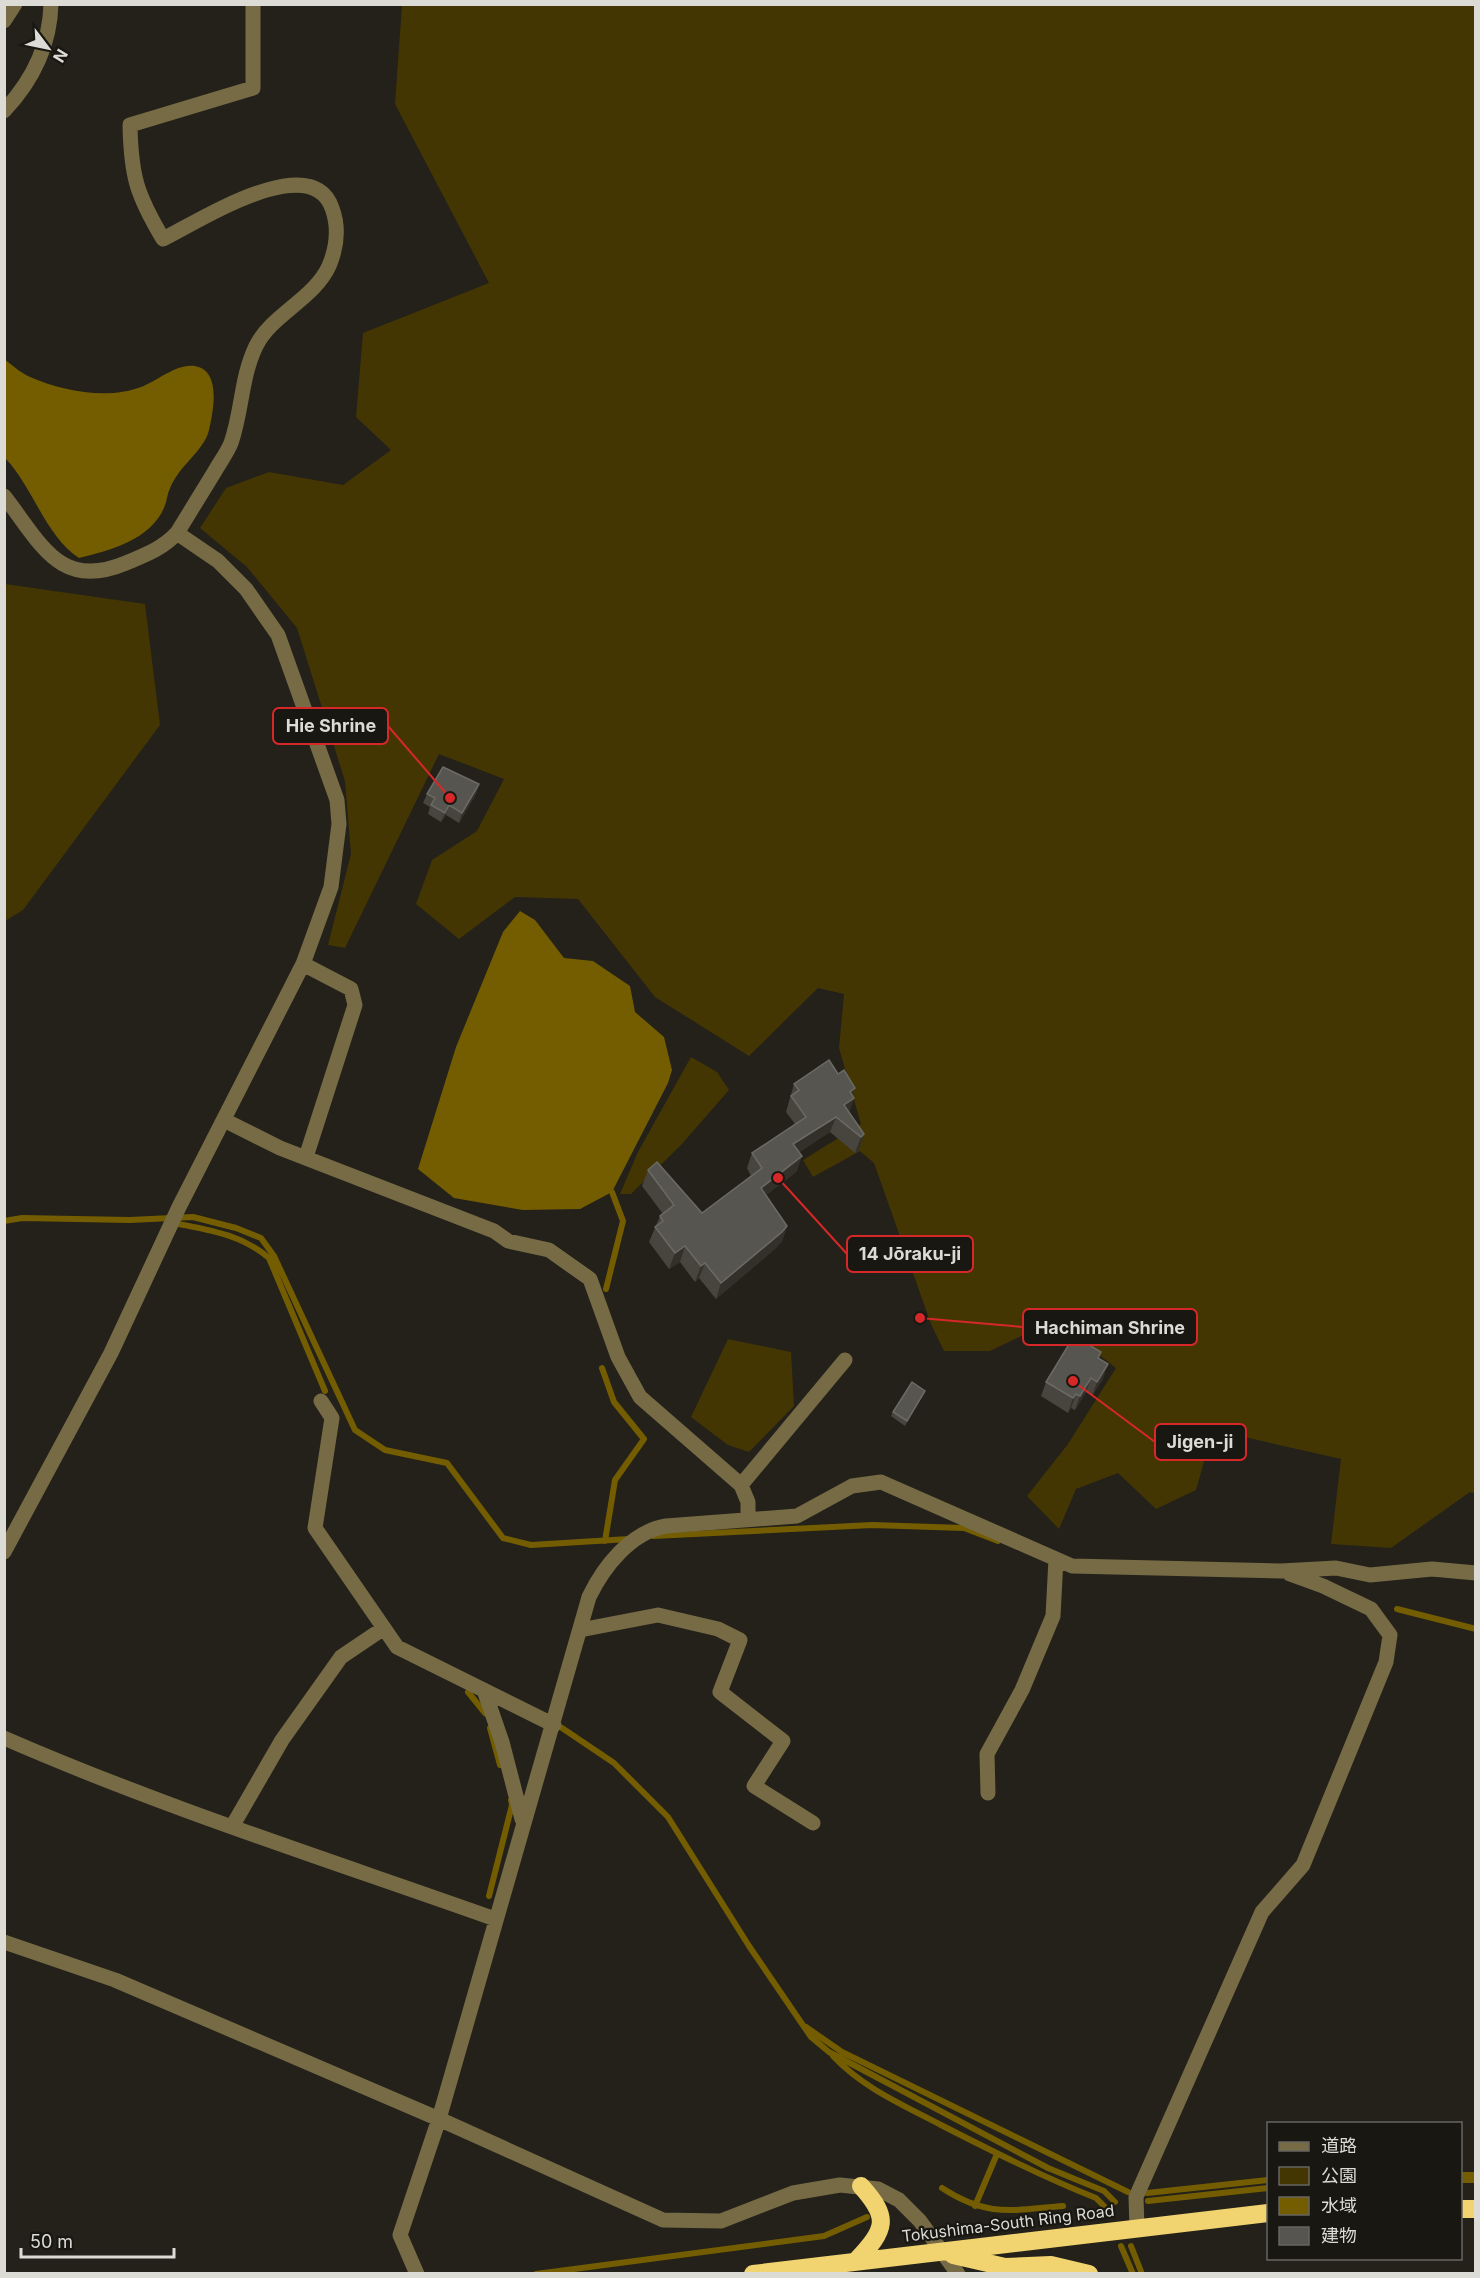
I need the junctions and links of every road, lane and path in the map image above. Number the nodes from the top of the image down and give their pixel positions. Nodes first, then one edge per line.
1 (15, 4) edge
2 (51, 4) edge
3 (253, 4) edge
4 (4, 21) edge
5 (4, 111) edge
6 (4, 496) edge
7 (177, 533) junction
8 (303, 964) junction
9 (224, 1120) junction
10 (306, 1157) junction
11 (845, 1360) dead end
12 (321, 1401) dead end
13 (741, 1485) junction
14 (748, 1520) junction
15 (4, 1552) edge
16 (1056, 1559) junction
17 (1281, 1571) junction
18 (1476, 1574) edge
19 (384, 1628) junction
20 (580, 1630) junction
21 (484, 1690) junction
22 (554, 1725) junction
23 (4, 1738) edge
24 (988, 1793) dead end
25 (523, 1821) junction
26 (813, 1823) dead end
27 (233, 1825) junction
28 (495, 1919) junction
29 (4, 1942) edge
30 (439, 2119) junction
31 (861, 2186) junction
32 (1267, 2213) edge
33 (1137, 2228) junction
34 (943, 2252) junction
35 (857, 2260) junction
36 (417, 2274) edge
37 (753, 2274) edge
38 (958, 2274) edge
39 (1089, 2274) edge

1 - 4 street
2 - 5 street
3 - 7 street
6 - 7 street
7 - 8 street
8 - 9 street
8 - 10 street
9 - 10 street
9 - 15 street
10 - 13 street
11 - 13 street
12 - 19 street
13 - 14 street
14 - 16 street
14 - 20 street
16 - 17 street
16 - 24 street
17 - 18 street
17 - 33 street
19 - 21 street
19 - 27 street
20 - 22 street
20 - 26 street
21 - 22 street
21 - 25 street
22 - 25 street
23 - 27 street
25 - 28 street
27 - 28 street
28 - 30 street
29 - 30 street
30 - 31 street
30 - 36 street
31 - 34 street
31 - 35 highway
32 - 33 highway, Tokushima-South Ring Road
33 - 34 highway, Tokushima-South Ring Road
34 - 35 highway, Tokushima-South Ring Road
34 - 38 street
34 - 39 highway
35 - 37 highway, Tokushima-South Ring Road

